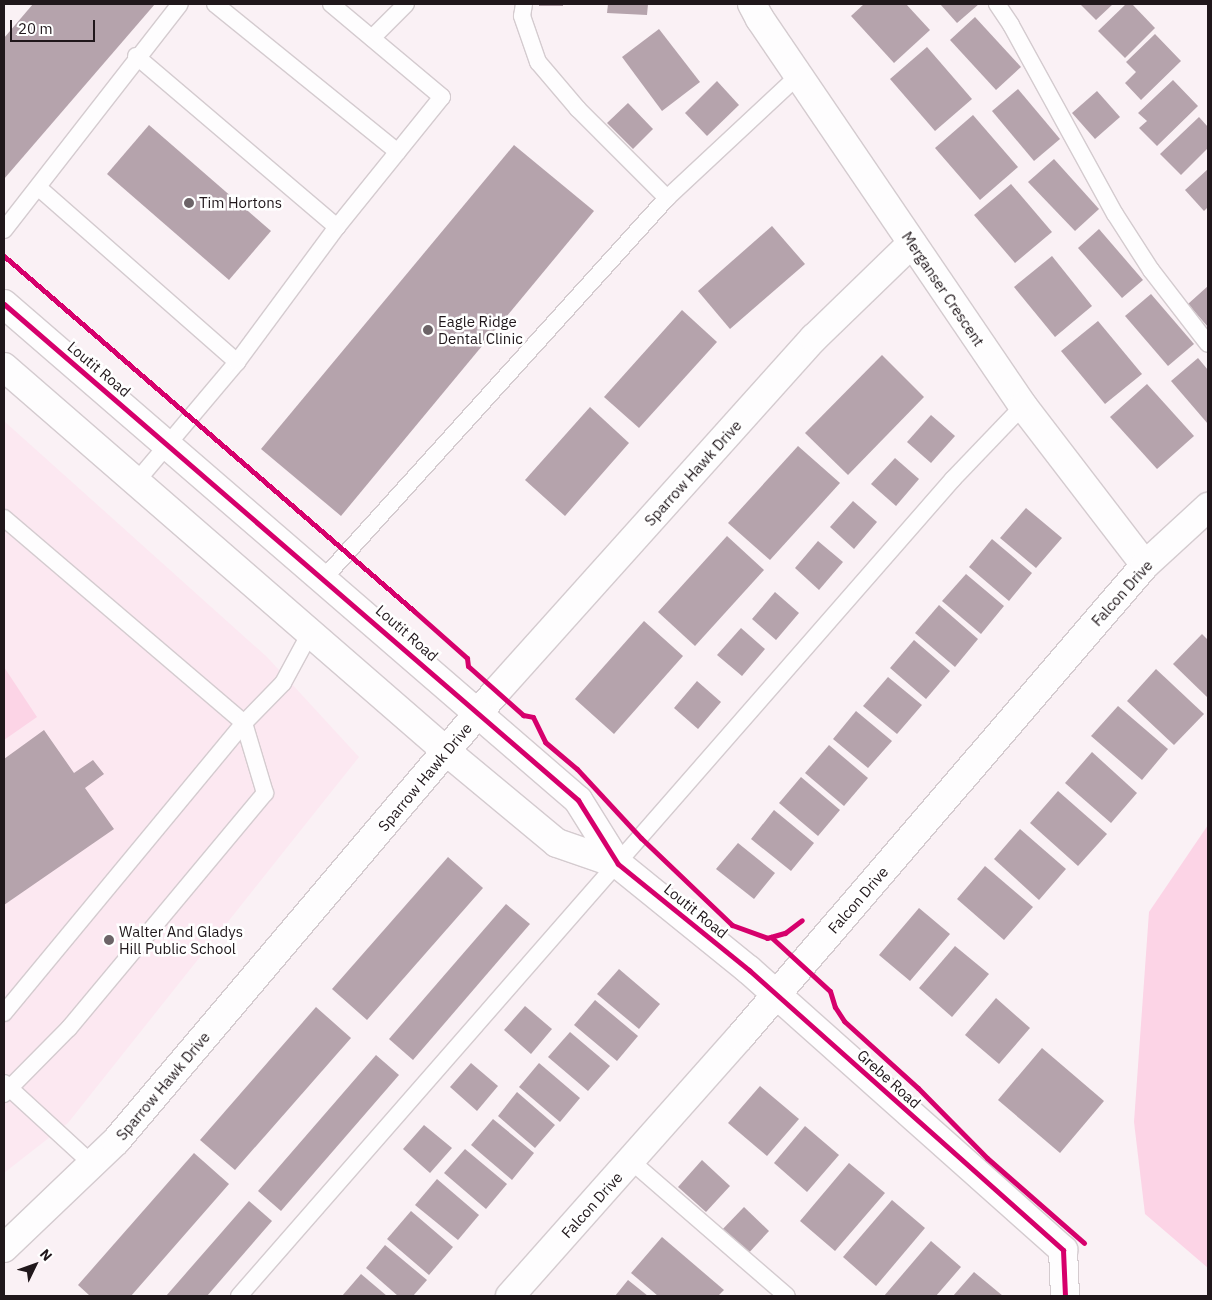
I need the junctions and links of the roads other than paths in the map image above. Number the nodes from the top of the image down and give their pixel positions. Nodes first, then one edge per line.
1 (180, 4) edge
2 (215, 4) edge
3 (331, 4) edge
4 (406, 4) edge
5 (524, 4) edge
6 (752, 4) edge
7 (996, 4) edge
8 (372, 38) junction
9 (136, 56) junction
10 (799, 75) junction
11 (398, 152) junction
12 (39, 188) junction
13 (667, 198) junction
14 (337, 227) junction
15 (4, 230) edge
16 (912, 243) junction
17 (4, 304) edge
18 (1208, 344) edge
19 (237, 362) junction
20 (5, 369) edge
21 (1023, 406) junction
22 (168, 444) junction
23 (136, 482) junction
24 (1208, 507) edge
25 (4, 518) edge
26 (1145, 565) junction
27 (324, 578) junction
28 (310, 633) junction
29 (479, 712) junction
30 (244, 723) junction
31 (446, 751) junction
32 (618, 864) junction
33 (776, 995) junction
34 (4, 1013) edge
35 (6, 1088) edge
36 (631, 1161) junction
37 (92, 1164) junction
38 (4, 1248) edge
39 (239, 1296) edge
40 (510, 1296) edge
41 (787, 1296) edge
42 (1065, 1296) edge

1 - 9 lane
2 - 11 lane
3 - 8 lane
4 - 8 lane
5 - 13 lane
6 - 10 street, Merganser Crescent
7 - 18 lane
8 - 11 lane
9 - 12 lane
9 - 14 lane
10 - 13 lane
10 - 16 street, Merganser Crescent
11 - 14 lane
12 - 15 lane
12 - 19 lane
13 - 27 lane
14 - 19 lane
16 - 21 street, Merganser Crescent
16 - 29 street, Sparrow Hawk Drive
17 - 22 street, Loutit Road
19 - 22 lane
20 - 23 street, Loutit Road
21 - 26 street, Merganser Crescent
21 - 32 lane
22 - 23 lane
22 - 27 street, Loutit Road
23 - 28 street, Loutit Road
24 - 26 street, Falcon Drive
25 - 30 lane
26 - 33 street, Falcon Drive
27 - 29 street, Loutit Road
28 - 30 lane
28 - 31 street, Loutit Road
29 - 31 street, Sparrow Hawk Drive
29 - 32 street, Loutit Road
30 - 34 lane
30 - 35 lane
31 - 32 street, Loutit Road
31 - 37 street, Sparrow Hawk Drive
32 - 33 street, Loutit Road
32 - 39 lane
33 - 36 street, Falcon Drive
33 - 42 street, Grebe Road
35 - 37 lane
36 - 40 street, Falcon Drive
36 - 41 lane
37 - 38 street, Sparrow Hawk Drive

